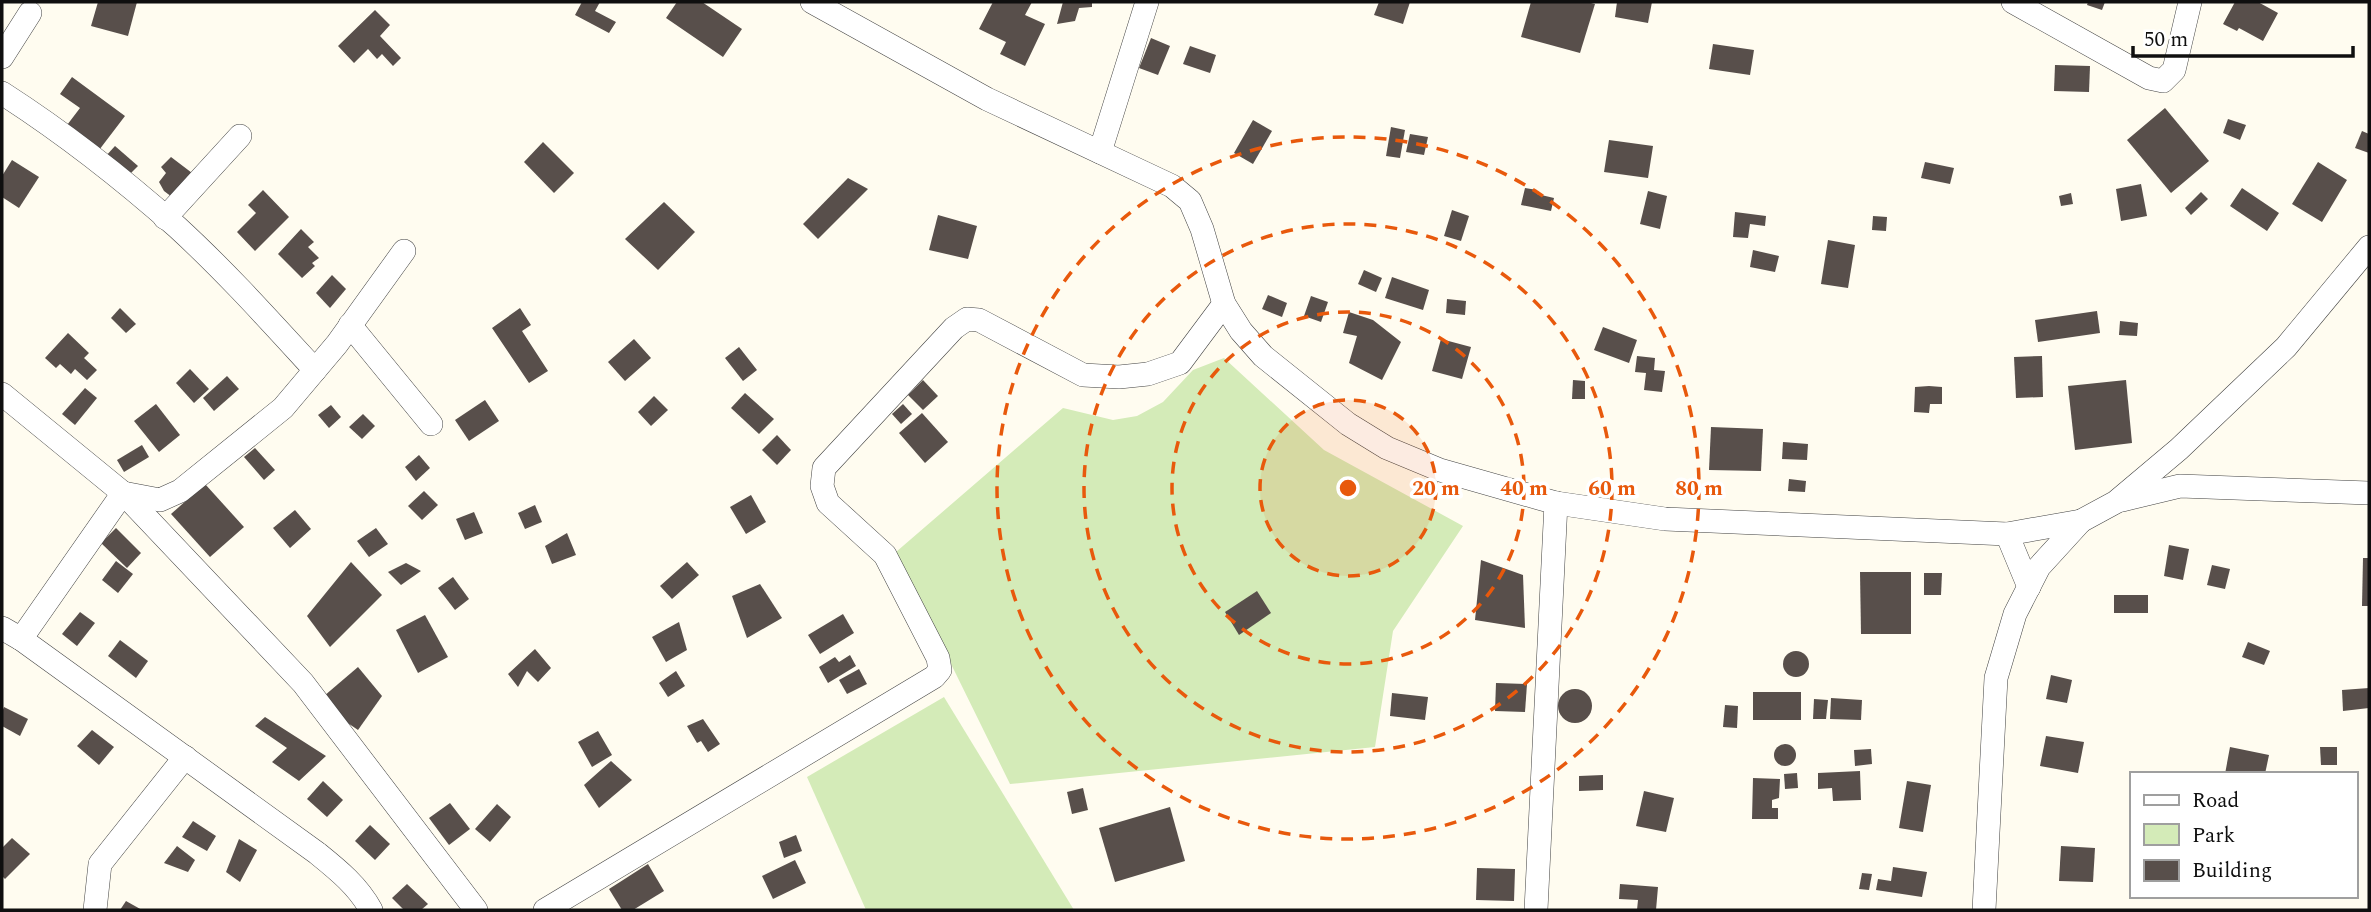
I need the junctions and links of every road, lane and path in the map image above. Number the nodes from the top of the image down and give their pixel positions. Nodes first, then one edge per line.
1 (811, 2) edge
2 (1147, 2) edge
3 (2013, 2) edge
4 (2190, 2) edge
5 (30, 13) dead end
6 (2, 57) edge
7 (2, 93) edge
8 (240, 136) dead end
9 (1100, 152) junction
10 (165, 218) junction
11 (2369, 247) edge
12 (404, 251) dead end
13 (1224, 304) junction
14 (350, 325) junction
15 (315, 370) junction
16 (2, 394) edge
17 (431, 424) dead end
18 (2179, 449) junction
19 (2179, 486) junction
20 (123, 493) junction
21 (2369, 493) edge
22 (2116, 502) junction
23 (1556, 503) junction
24 (2081, 521) junction
25 (2007, 534) junction
26 (2029, 587) junction
27 (11, 633) edge
28 (185, 757) junction
29 (94, 910) edge
30 (371, 910) edge
31 (476, 910) edge
32 (545, 910) edge
33 (1536, 910) edge
34 (1984, 910) edge

1 - 9 street
2 - 9 street
3 - 4 street
5 - 6 street
7 - 10 street
8 - 10 street
9 - 13 street
10 - 15 street
11 - 18 street
12 - 14 street
13 - 23 street
13 - 32 street
14 - 15 street
14 - 17 street
15 - 20 street
16 - 20 street
18 - 19 street
18 - 22 street
19 - 21 street
19 - 22 street
20 - 27 street
20 - 31 street
22 - 24 street
23 - 25 street
23 - 33 street
24 - 25 street
24 - 26 street
25 - 26 street
26 - 34 street
27 - 28 street
28 - 29 street
28 - 30 street

